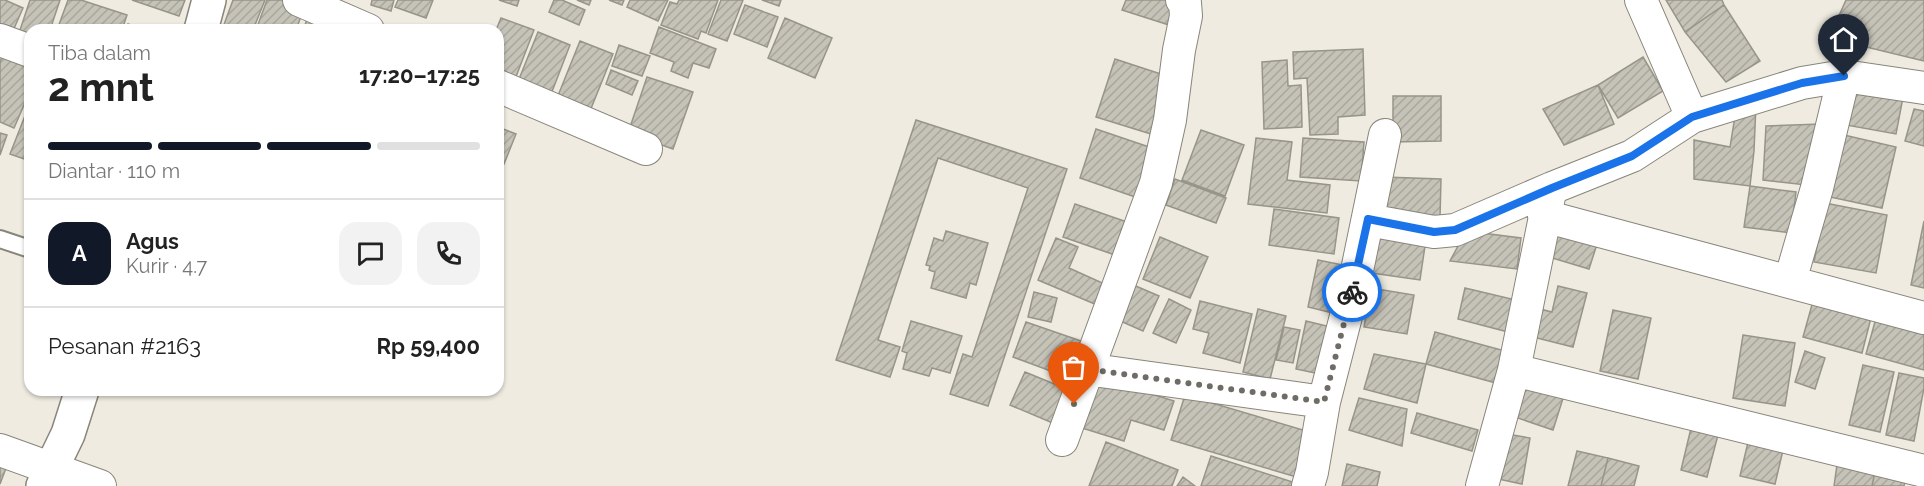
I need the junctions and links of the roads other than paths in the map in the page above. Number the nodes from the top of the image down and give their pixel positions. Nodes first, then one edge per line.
1 (209, 0) edge
2 (298, 0) edge
3 (1182, 0) edge
4 (1641, 0) edge
5 (203, 24) edge
6 (354, 24) edge
7 (0, 40) edge
8 (24, 49) edge
9 (1844, 76) junction
10 (1924, 88) edge
11 (504, 89) edge
12 (1692, 117) junction
13 (1385, 135) dead end
14 (646, 149) dead end
15 (1548, 202) junction
16 (1368, 219) junction
17 (0, 238) edge
18 (24, 247) edge
19 (1790, 281) junction
20 (1924, 318) edge
21 (1086, 369) junction
22 (1514, 370) junction
23 (80, 396) edge
24 (1324, 402) junction
25 (1062, 440) dead end
26 (0, 450) edge
27 (1924, 471) edge
28 (47, 477) edge
29 (100, 486) edge
30 (1308, 486) edge
31 (1482, 486) edge

1 - 5 street
2 - 6 street
3 - 21 street
4 - 12 street
7 - 8 street
9 - 10 street
9 - 12 street
9 - 19 street
11 - 14 street
12 - 15 street
13 - 16 street
15 - 16 street
15 - 19 street
15 - 22 street
16 - 24 street
17 - 18 lane
19 - 20 street
21 - 24 street
21 - 25 street
22 - 27 street
22 - 31 street
23 - 28 street
24 - 30 street
26 - 28 street
28 - 29 street

